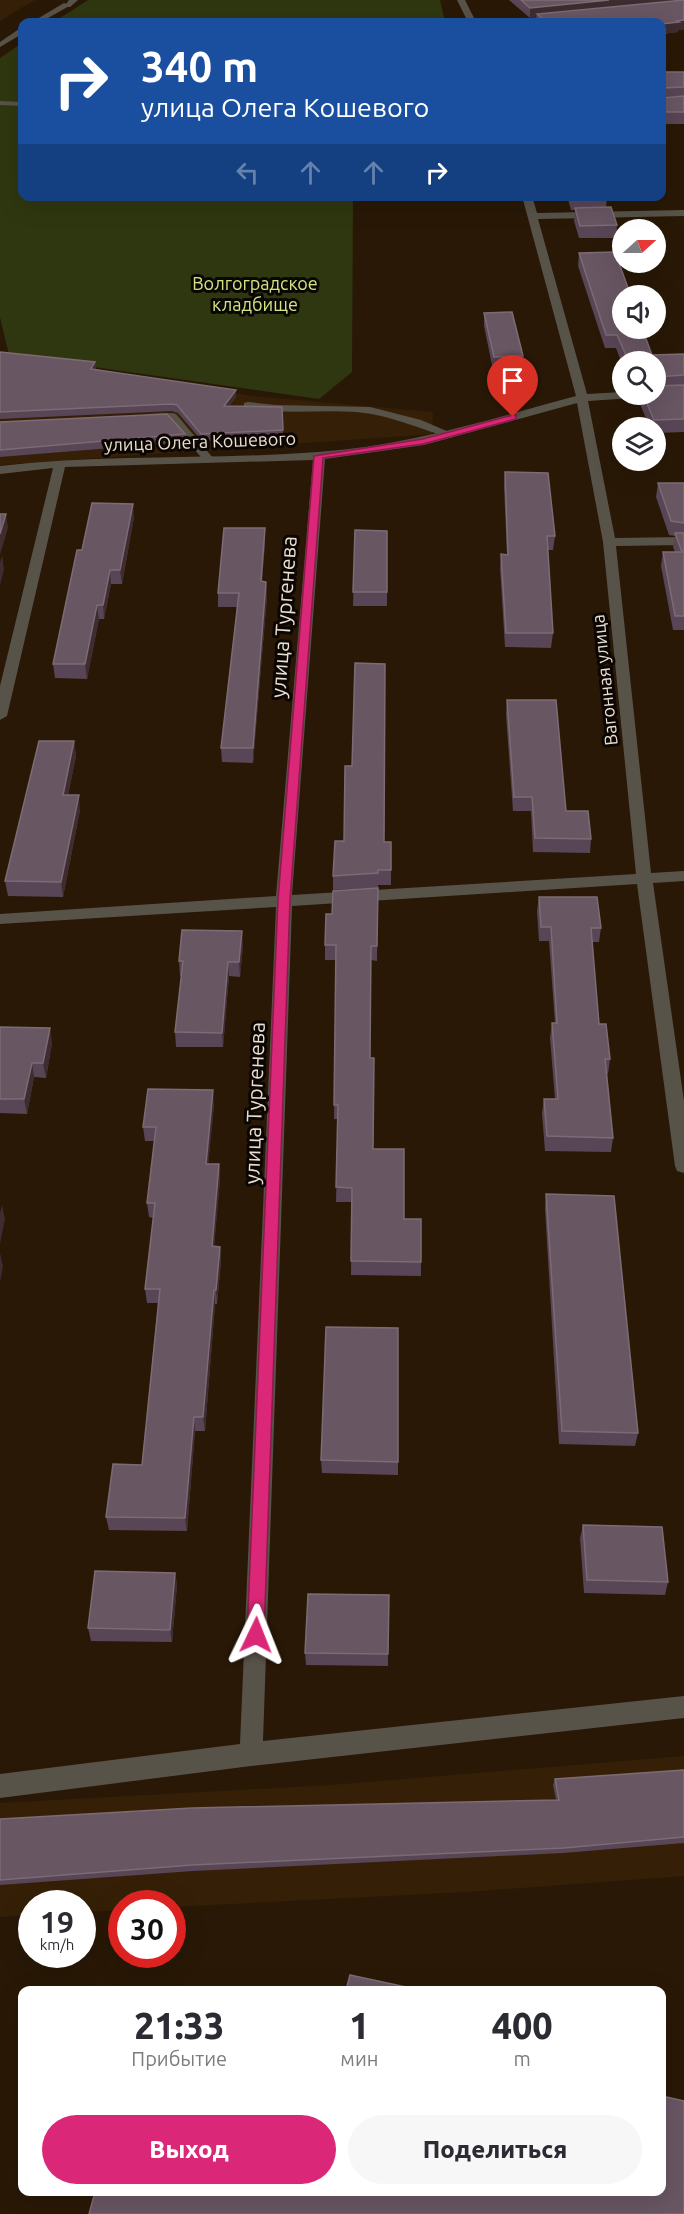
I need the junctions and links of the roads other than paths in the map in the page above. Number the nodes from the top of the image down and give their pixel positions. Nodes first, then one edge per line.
1 (461, 0) edge
2 (70, 2) edge
3 (43, 18) edge
4 (470, 18) edge
5 (18, 34) edge
6 (0, 45) edge
7 (0, 103) edge
8 (18, 104) edge
9 (528, 201) edge
10 (684, 213) edge
11 (532, 216) junction
12 (612, 396) edge
13 (582, 398) junction
14 (248, 405) edge
15 (138, 417) edge
16 (451, 435) junction
17 (319, 456) junction
18 (209, 460) junction
19 (60, 463) junction
20 (0, 470) edge
21 (684, 541) edge
22 (609, 542) junction
23 (0, 716) edge
24 (684, 876) edge
25 (644, 878) junction
26 (284, 900) junction
27 (0, 919) edge
28 (684, 1166) edge
29 (684, 1707) edge
30 (251, 1754) junction
31 (0, 1786) edge

1 - 4 street
2 - 3 lane
5 - 6 lane
7 - 8 lane
9 - 11 street, Вагонная улица
10 - 11 street
11 - 13 street, Вагонная улица
12 - 13 street, улица Олега Кошевого
13 - 16 street, улица Олега Кошевого
13 - 22 street, Вагонная улица
14 - 16 lane
15 - 18 lane
16 - 17 street, улица Олега Кошевого
17 - 18 street, улица Олега Кошевого
17 - 26 street, улица Тургенева
18 - 19 street, улица Олега Кошевого
19 - 20 street, улица Олега Кошевого
19 - 23 street
21 - 22 street
22 - 25 street, Вагонная улица
24 - 25 street
25 - 26 street
25 - 28 street, Вагонная улица
26 - 27 street
26 - 30 street, улица Тургенева
29 - 30 street
30 - 31 street

